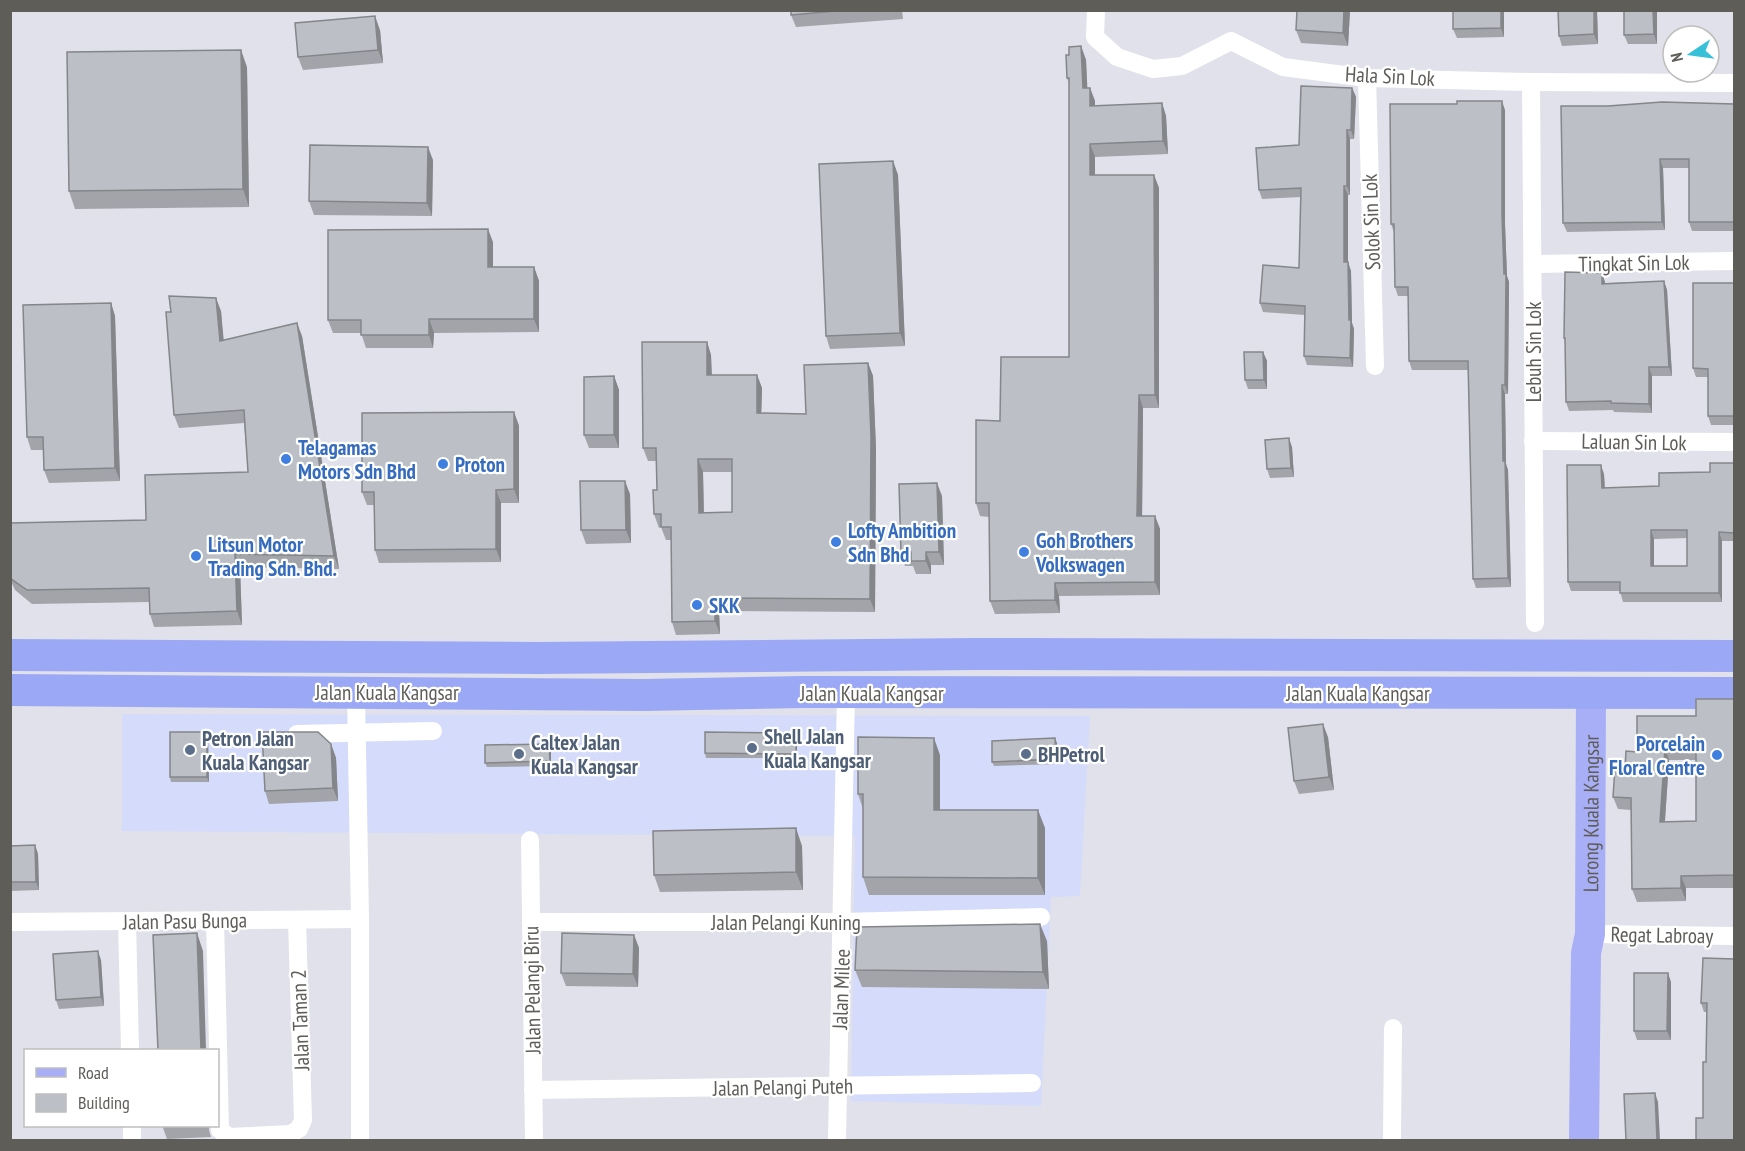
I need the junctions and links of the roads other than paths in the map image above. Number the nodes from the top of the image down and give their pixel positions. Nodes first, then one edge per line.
1 (1096, 10) edge
2 (1367, 78) junction
3 (1531, 81) junction
4 (1734, 82) edge
5 (1734, 261) edge
6 (1533, 264) junction
7 (1375, 366) dead end
8 (1533, 441) junction
9 (1734, 442) edge
10 (1535, 623) dead end
11 (10, 655) edge
12 (1454, 655) junction
13 (1722, 655) edge
14 (10, 690) edge
15 (356, 692) junction
16 (846, 693) junction
17 (1591, 693) junction
18 (1734, 693) edge
19 (433, 731) dead end
20 (356, 733) junction
21 (277, 735) edge
22 (530, 840) dead end
23 (1041, 917) dead end
24 (360, 919) junction
25 (215, 920) junction
26 (297, 920) junction
27 (127, 921) junction
28 (10, 922) edge
29 (531, 922) junction
30 (842, 922) junction
31 (1590, 934) junction
32 (1734, 936) edge
33 (1393, 1028) dead end
34 (130, 1049) edge
35 (218, 1049) edge
36 (1032, 1083) dead end
37 (838, 1086) junction
38 (219, 1088) edge
39 (533, 1090) junction
40 (360, 1140) edge
41 (534, 1140) edge
42 (837, 1140) edge
43 (1392, 1140) edge
44 (1584, 1140) edge
45 (1596, 1140) edge

1 - 2 street, Hala Sin Lok
2 - 3 street, Hala Sin Lok
2 - 7 street, Solok Sin Lok
3 - 4 street, Hala Sin Lok
3 - 6 street, Lebuh Sin Lok
5 - 6 street, Tingkat Sin Lok
6 - 8 street, Lebuh Sin Lok
8 - 9 street, Laluan Sin Lok
8 - 10 street, Lebuh Sin Lok
11 - 12 highway, Jalan Kuala Kangsar
12 - 13 highway, Jalan Kuala Kangsar
12 - 17 highway
13 - 17 highway
14 - 15 highway, Jalan Kuala Kangsar
15 - 16 highway, Jalan Kuala Kangsar
15 - 20 street
16 - 17 highway, Jalan Kuala Kangsar
16 - 30 street, Jalan Milee
17 - 18 highway, Jalan Kuala Kangsar
17 - 31 main road, Lorong Kuala Kangsar
19 - 20 street
20 - 21 street
20 - 24 street
22 - 29 street, Jalan Pelangi Biru
23 - 30 street, Jalan Pelangi Kuning
24 - 26 street, Jalan Pasu Bunga
24 - 40 street
25 - 26 street, Jalan Pasu Bunga
25 - 27 street, Jalan Pasu Bunga
25 - 35 street, Jalan Taman 2
26 - 38 street, Jalan Taman 2
27 - 28 street, Jalan Pasu Bunga
27 - 34 street
29 - 30 street, Jalan Pelangi Kuning
29 - 39 street, Jalan Pelangi Biru
30 - 37 street, Jalan Milee
31 - 32 street, Regat Labroay
31 - 44 main road, Lorong Kuala Kangsar
31 - 45 main road, Lorong Kuala Kangsar
33 - 43 street
36 - 37 street, Jalan Pelangi Puteh
37 - 39 street, Jalan Pelangi Puteh
37 - 42 street, Jalan Milee
39 - 41 street, Jalan Pelangi Biru

